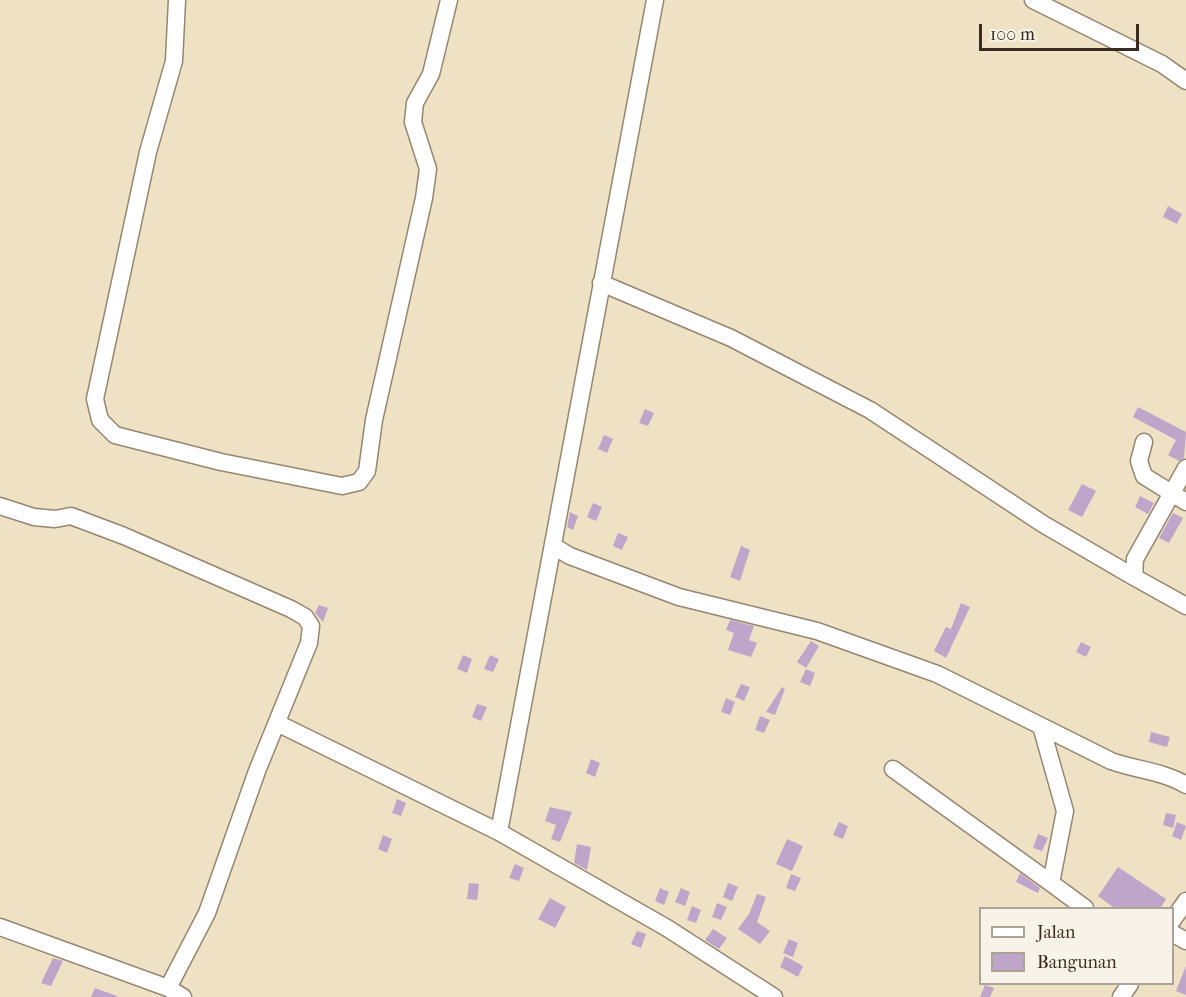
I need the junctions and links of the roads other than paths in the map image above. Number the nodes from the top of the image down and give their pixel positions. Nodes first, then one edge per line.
1 (177, 0) edge
2 (449, 0) edge
3 (656, 0) edge
4 (1033, 0) edge
5 (1186, 81) edge
6 (601, 283) junction
7 (1144, 442) dead end
8 (1186, 468) edge
9 (1179, 498) edge
10 (0, 506) edge
11 (553, 546) junction
12 (1134, 577) junction
13 (1186, 606) edge
14 (277, 723) junction
15 (1041, 726) junction
16 (893, 769) dead end
17 (1186, 785) edge
18 (499, 832) junction
19 (1051, 883) junction
20 (1186, 901) edge
21 (1081, 907) edge
22 (1174, 919) edge
23 (0, 927) edge
24 (168, 988) junction
25 (183, 997) edge
26 (774, 997) edge

1 - 2 street
3 - 6 street
4 - 5 street
6 - 11 street
6 - 12 street
7 - 9 street
8 - 9 street
9 - 12 street
10 - 14 street
11 - 15 street
11 - 18 street
12 - 13 street
14 - 18 street
14 - 24 street
15 - 17 street
15 - 19 street
16 - 19 street
18 - 26 street
19 - 21 street
20 - 22 street
23 - 24 street
24 - 25 street

